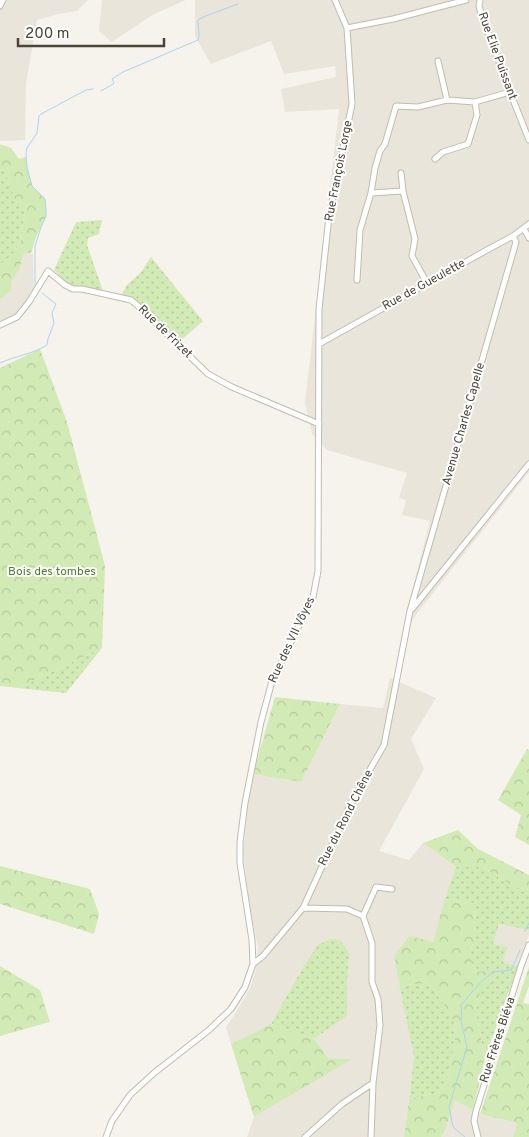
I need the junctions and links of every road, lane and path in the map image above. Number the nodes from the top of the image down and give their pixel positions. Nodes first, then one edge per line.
1 (3, 0) edge
2 (335, 0) edge
3 (466, 0) edge
4 (480, 0) edge
5 (0, 6) edge
6 (347, 28) junction
7 (438, 60) dead end
8 (510, 92) junction
9 (447, 100) junction
10 (475, 102) junction
11 (529, 140) edge
12 (435, 159) dead end
13 (401, 173) dead end
14 (403, 191) junction
15 (371, 193) junction
16 (529, 224) edge
17 (524, 229) junction
18 (514, 236) junction
19 (529, 238) edge
20 (357, 280) dead end
21 (427, 283) junction
22 (0, 325) edge
23 (319, 344) junction
24 (319, 424) junction
25 (529, 464) edge
26 (410, 611) junction
27 (392, 889) dead end
28 (303, 908) junction
29 (363, 916) junction
30 (529, 945) edge
31 (253, 964) junction
32 (373, 1083) junction
33 (106, 1137) edge
34 (305, 1137) edge
35 (371, 1137) edge
36 (478, 1137) edge

1 - 5 street
2 - 6 street, Rue François Lorge
3 - 6 street
4 - 8 street, Rue Elie Puissant
6 - 23 street, Rue François Lorge
7 - 9 street
8 - 10 street
8 - 11 street, Rue Elie Puissant
9 - 10 street
9 - 15 street
10 - 12 street
13 - 14 street
14 - 15 street
14 - 21 street
15 - 20 street
16 - 17 street, Rue de Gueulette
17 - 18 street, Rue de Gueulette
17 - 19 street
18 - 21 street, Rue de Gueulette
18 - 26 street, Avenue Charles Capelle
21 - 23 street, Rue de Gueulette
22 - 24 street, Rue de Frizet
23 - 24 street, Rue des VII Vôyes
24 - 31 street, Rue des VII Vôyes
25 - 26 street, Rue du Rond Chêne
26 - 28 street, Rue du Rond Chêne
27 - 29 street
28 - 29 street
28 - 31 street, Rue du Rond Chêne
29 - 32 street
30 - 36 street, Rue Frères Biéva
31 - 33 street, Rue du Rond Chêne
32 - 34 street
32 - 35 street

